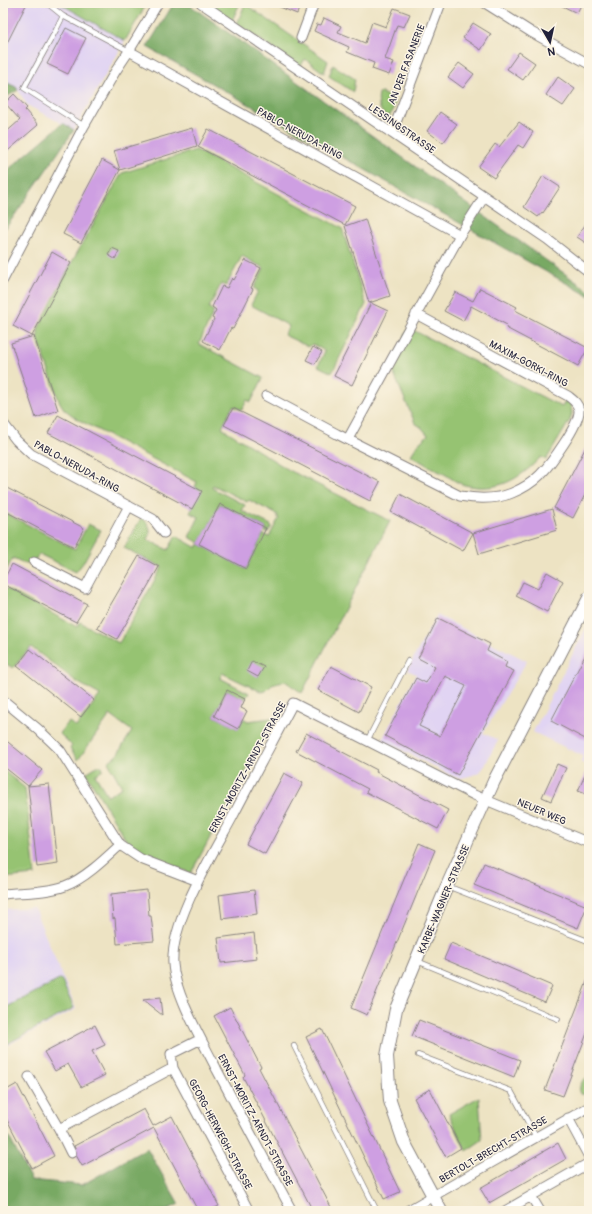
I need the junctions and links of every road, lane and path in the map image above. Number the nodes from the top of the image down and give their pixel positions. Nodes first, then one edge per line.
1 (47, 3) edge
2 (158, 3) edge
3 (201, 3) edge
4 (314, 3) edge
5 (440, 3) edge
6 (485, 3) edge
7 (63, 16) junction
8 (301, 38) dead end
9 (129, 51) junction
10 (589, 64) edge
11 (84, 126) junction
12 (392, 133) junction
13 (484, 197) junction
14 (460, 235) junction
15 (589, 272) edge
16 (3, 280) edge
17 (416, 314) junction
18 (266, 396) dead end
19 (3, 423) edge
20 (352, 441) junction
21 (128, 506) junction
22 (164, 533) dead end
23 (34, 562) dead end
24 (589, 598) edge
25 (408, 661) dead end
26 (3, 700) edge
27 (367, 742) junction
28 (486, 800) junction
29 (589, 844) edge
30 (120, 845) junction
31 (198, 881) junction
32 (448, 886) junction
33 (3, 894) edge
34 (588, 941) dead end
35 (416, 961) junction
36 (558, 1019) dead end
37 (201, 1039) junction
38 (294, 1046) dead end
39 (418, 1054) dead end
40 (173, 1068) junction
41 (29, 1077) dead end
42 (589, 1106) edge
43 (568, 1118) junction
44 (58, 1129) junction
45 (536, 1137) junction
46 (71, 1153) dead end
47 (589, 1156) edge
48 (589, 1162) edge
49 (432, 1196) junction
50 (531, 1196) junction
51 (249, 1211) edge
52 (292, 1211) edge
53 (377, 1211) edge
54 (407, 1211) edge
55 (441, 1211) edge
56 (505, 1211) edge
57 (540, 1211) edge

1 - 7 lane
2 - 9 street
3 - 12 street, LESSINGSTRASSE
4 - 8 street
5 - 12 street, AN DER FASANERIE
6 - 10 street
7 - 9 lane
7 - 11 lane
9 - 11 street
9 - 14 street, PABLO-NERUDA-RING
11 - 16 street
12 - 13 street, LESSINGSTRASSE
13 - 14 street
13 - 15 street, LESSINGSTRASSE
14 - 17 street
17 - 20 street
17 - 20 street, MAXIM-GORKI-RING
18 - 20 street, MAXIM-GORKI-RING
19 - 21 street, PABLO-NERUDA-RING
21 - 22 street, PABLO-NERUDA-RING
21 - 23 street
24 - 28 street, KARBE-WAGNER-STRASSE
25 - 27 lane
26 - 30 street
27 - 28 street, ERNST-MORITZ-ARNDT-STRASSE
27 - 31 street, ERNST-MORITZ-ARNDT-STRASSE
28 - 29 street, NEUER WEG
28 - 32 street, KARBE-WAGNER-STRASSE
30 - 31 street
30 - 33 street
31 - 37 street, ERNST-MORITZ-ARNDT-STRASSE
32 - 34 lane
32 - 35 street, KARBE-WAGNER-STRASSE
35 - 36 lane
35 - 49 street, KARBE-WAGNER-STRASSE
37 - 40 street
37 - 52 street, ERNST-MORITZ-ARNDT-STRASSE
38 - 53 lane
39 - 45 lane
40 - 44 street
40 - 51 street, GEORG-HERWEGH-STRASSE
41 - 44 street
42 - 43 street, BERTOLT-BRECHT-STRASSE
43 - 45 street, BERTOLT-BRECHT-STRASSE
43 - 47 street
44 - 46 street
45 - 49 street, BERTOLT-BRECHT-STRASSE
48 - 50 street
49 - 54 street, BERTOLT-BRECHT-STRASSE
49 - 55 street, KARBE-WAGNER-STRASSE
50 - 56 street
50 - 57 street

